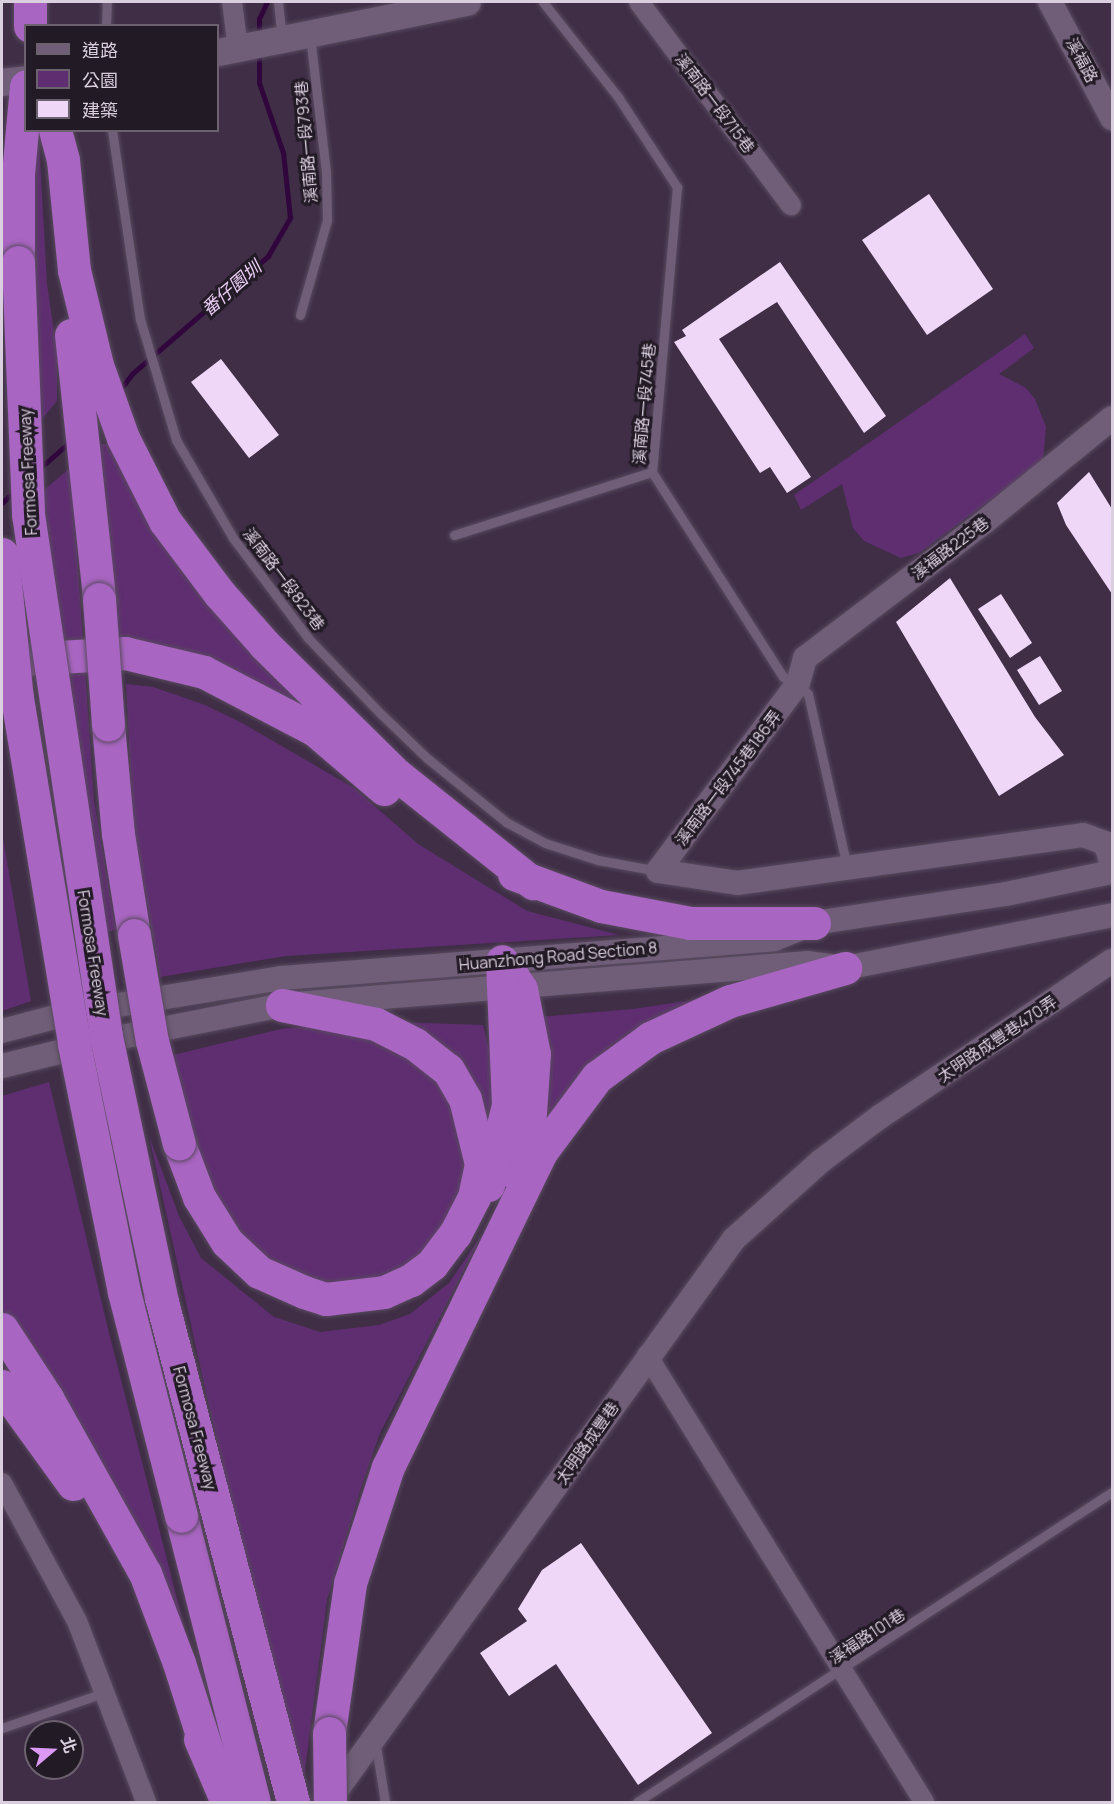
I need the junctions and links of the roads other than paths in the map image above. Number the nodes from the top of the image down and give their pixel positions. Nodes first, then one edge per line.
1 (30, 2) edge
2 (107, 2) edge
3 (232, 2) edge
4 (278, 2) edge
5 (467, 2) edge
6 (543, 2) edge
7 (639, 2) edge
8 (1050, 2) edge
9 (30, 24) edge
10 (106, 24) edge
11 (310, 35) junction
12 (279, 41) junction
13 (234, 49) edge
14 (24, 79) edge
15 (2, 82) edge
16 (24, 108) edge
17 (1113, 118) edge
18 (53, 132) edge
19 (54, 132) edge
20 (112, 132) edge
21 (791, 205) dead end
22 (300, 315) dead end
23 (1113, 418) edge
24 (652, 472) junction
25 (454, 535) dead end
26 (2, 554) edge
27 (2, 670) edge
28 (798, 684) junction
29 (1110, 849) edge
30 (848, 869) junction
31 (658, 871) junction
32 (1113, 872) edge
33 (533, 883) junction
34 (1113, 915) edge
35 (814, 924) junction
36 (1113, 961) edge
37 (845, 968) junction
38 (508, 979) junction
39 (282, 1005) junction
40 (2, 1031) edge
41 (2, 1066) edge
42 (880, 1116) joint
43 (502, 1234) junction
44 (432, 1264) junction
45 (2, 1329) edge
46 (647, 1355) junction
47 (2, 1386) edge
48 (2, 1483) edge
49 (1113, 1492) edge
50 (840, 1672) junction
51 (102, 1693) junction
52 (2, 1728) edge
53 (376, 1733) junction
54 (210, 1760) junction
55 (146, 1803) edge
56 (227, 1803) edge
57 (254, 1803) edge
58 (292, 1803) edge
59 (329, 1803) edge
60 (384, 1803) edge
61 (637, 1803) edge
62 (924, 1803) edge

1 - 9 highway
2 - 10 lane
3 - 13 street
4 - 12 lane
5 - 11 main road
6 - 24 lane, 溪南路一段745巷
7 - 21 street, 溪南路一段715巷
8 - 17 street, 溪福路
11 - 12 main road
11 - 22 lane, 溪南路一段793巷
12 - 13 main road
14 - 15 main road
16 - 58 highway, Formosa Freeway, bridge
18 - 44 highway, bridge
19 - 33 highway
20 - 31 lane, 溪南路一段823巷
23 - 28 street, 溪福路225巷
24 - 25 lane
24 - 28 lane, 溪南路一段745巷
26 - 57 highway, Formosa Freeway, bridge
27 - 33 highway
28 - 30 lane, 溪南路一段745巷
28 - 31 street, 溪南路一段745巷186弄
29 - 30 street
30 - 31 street
32 - 35 street, Huanzhong Road Section 8
33 - 35 highway
34 - 37 street, Huanzhong Road Section 8
35 - 38 street, Huanzhong Road Section 8
36 - 42 street, 太明路成豐巷470弄
37 - 38 street, Huanzhong Road Section 8
37 - 43 highway
38 - 39 street, Huanzhong Road Section 8
38 - 40 street, Huanzhong Road Section 8
38 - 43 highway
38 - 44 highway
39 - 41 street, Huanzhong Road Section 8
39 - 44 highway
42 - 46 street, 太明路成豐巷
43 - 59 highway, bridge
45 - 54 highway
46 - 50 street
46 - 53 street, 太明路成豐巷
47 - 54 highway
48 - 51 street
49 - 50 lane, 溪福路101巷
50 - 61 lane, 溪福路101巷
50 - 62 street
51 - 52 lane
51 - 55 street
53 - 59 street, 太明路成豐巷
53 - 60 lane
54 - 56 highway

